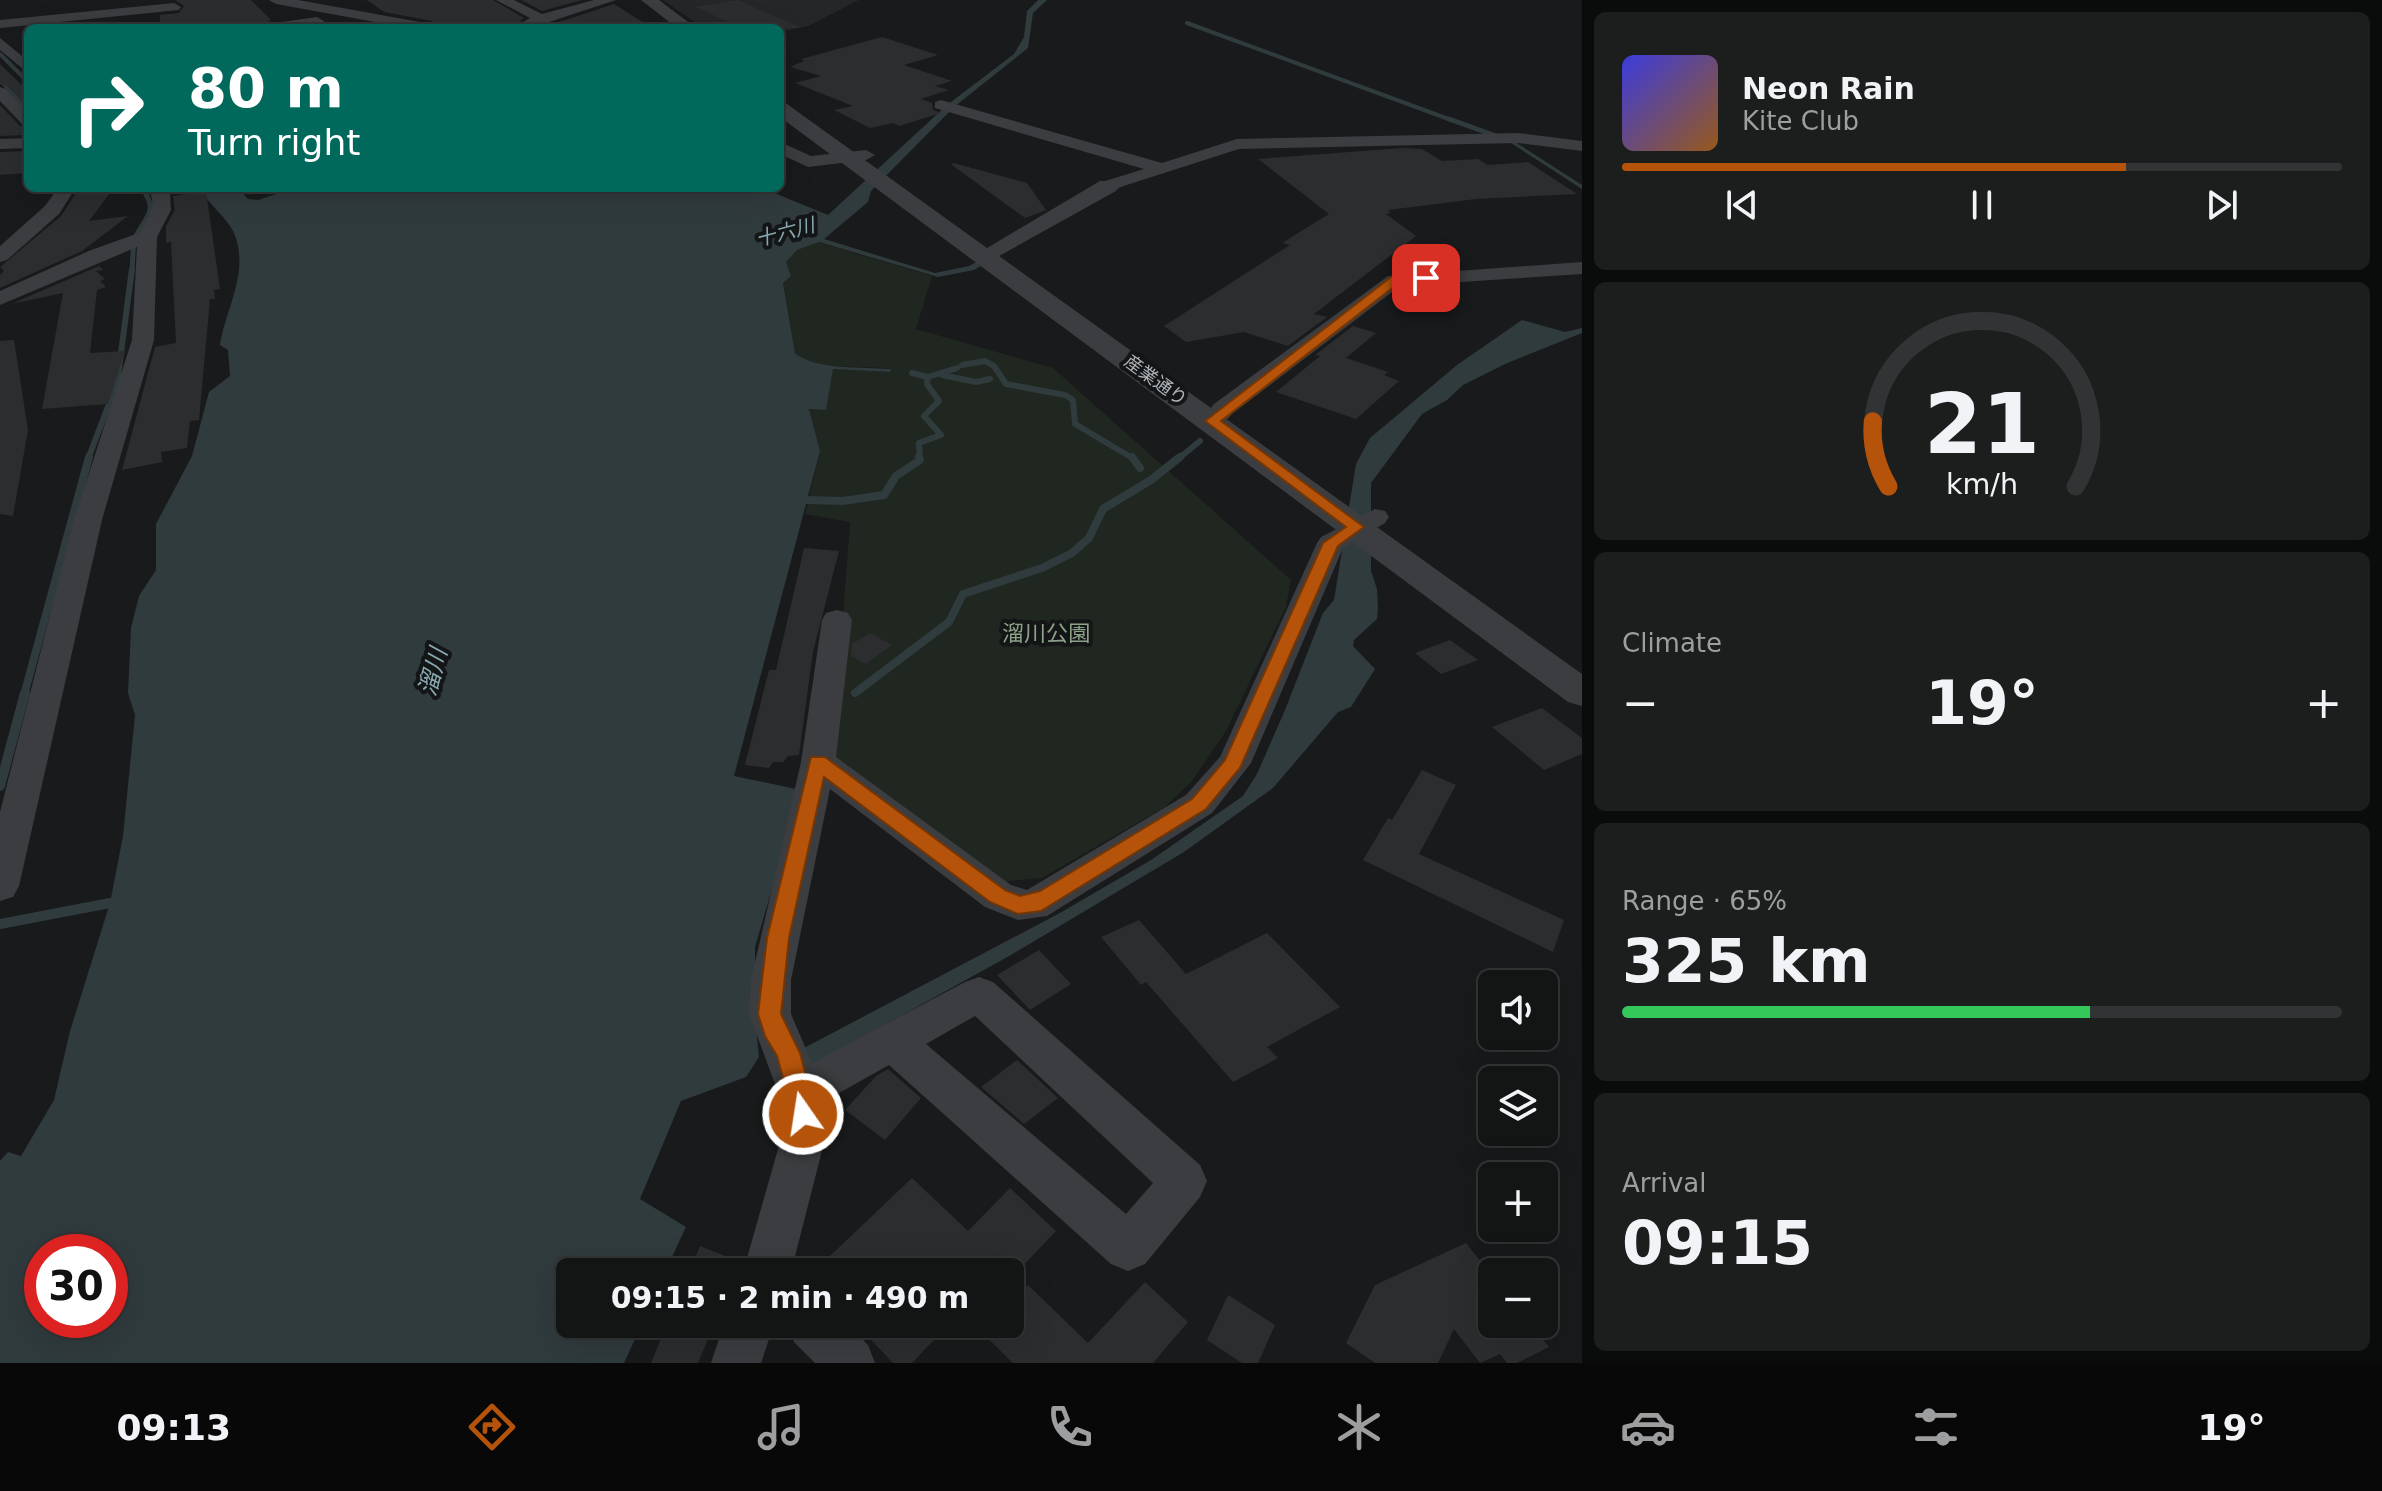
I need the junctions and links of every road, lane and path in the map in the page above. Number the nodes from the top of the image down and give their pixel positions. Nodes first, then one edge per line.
1 (279, 0) edge
2 (503, 0) edge
3 (609, 0) edge
4 (632, 0) edge
5 (649, 0) edge
6 (174, 7) dead end
7 (344, 12) junction
8 (548, 16) junction
9 (0, 24) edge
10 (316, 24) edge
11 (414, 24) edge
12 (529, 24) edge
13 (566, 24) edge
14 (665, 24) edge
15 (682, 24) edge
16 (24, 36) edge
17 (0, 40) edge
18 (24, 65) edge
19 (0, 92) edge
20 (784, 96) edge
21 (947, 107) dead end
22 (784, 111) edge
23 (15, 114) edge
24 (24, 143) edge
25 (0, 144) edge
26 (1582, 146) edge
27 (784, 149) edge
28 (873, 168) junction
29 (1161, 168) junction
30 (1108, 186) joint
31 (57, 192) edge
32 (160, 192) edge
33 (135, 241) junction
34 (998, 249) junction
35 (0, 256) edge
36 (1582, 268) edge
37 (0, 280) edge
38 (22, 289) junction
39 (0, 299) edge
40 (1218, 415) junction
41 (1365, 522) junction
42 (837, 620) dead end
43 (1582, 665) edge
44 (1582, 693) edge
45 (818, 762) junction
46 (0, 886) edge
47 (892, 1041) junction
48 (800, 1092) junction
49 (771, 1258) edge
50 (744, 1338) edge
51 (826, 1338) edge
52 (736, 1363) edge
53 (850, 1363) edge

1 - 7 street
2 - 8 street
3 - 8 street
4 - 14 street
5 - 15 street
6 - 9 street
7 - 10 street
7 - 11 street
8 - 12 street
8 - 13 street
16 - 17 street
17 - 18 street
19 - 23 street
20 - 28 street, 産業通り
21 - 29 street
22 - 28 street, 産業通り
24 - 25 street
26 - 29 street
27 - 28 street
28 - 34 street, 産業通り
28 - 40 street, 産業通り
29 - 30 street
30 - 34 street
31 - 35 street
32 - 33 street
33 - 38 street
33 - 46 street
34 - 40 street, 産業通り
36 - 40 street
37 - 38 street
38 - 39 street
40 - 41 street, 産業通り
41 - 43 street, 産業通り
41 - 44 street, 産業通り
41 - 45 street
42 - 45 street
45 - 48 street
47 - 47 street
47 - 48 street
48 - 49 street
50 - 52 street
51 - 53 street

